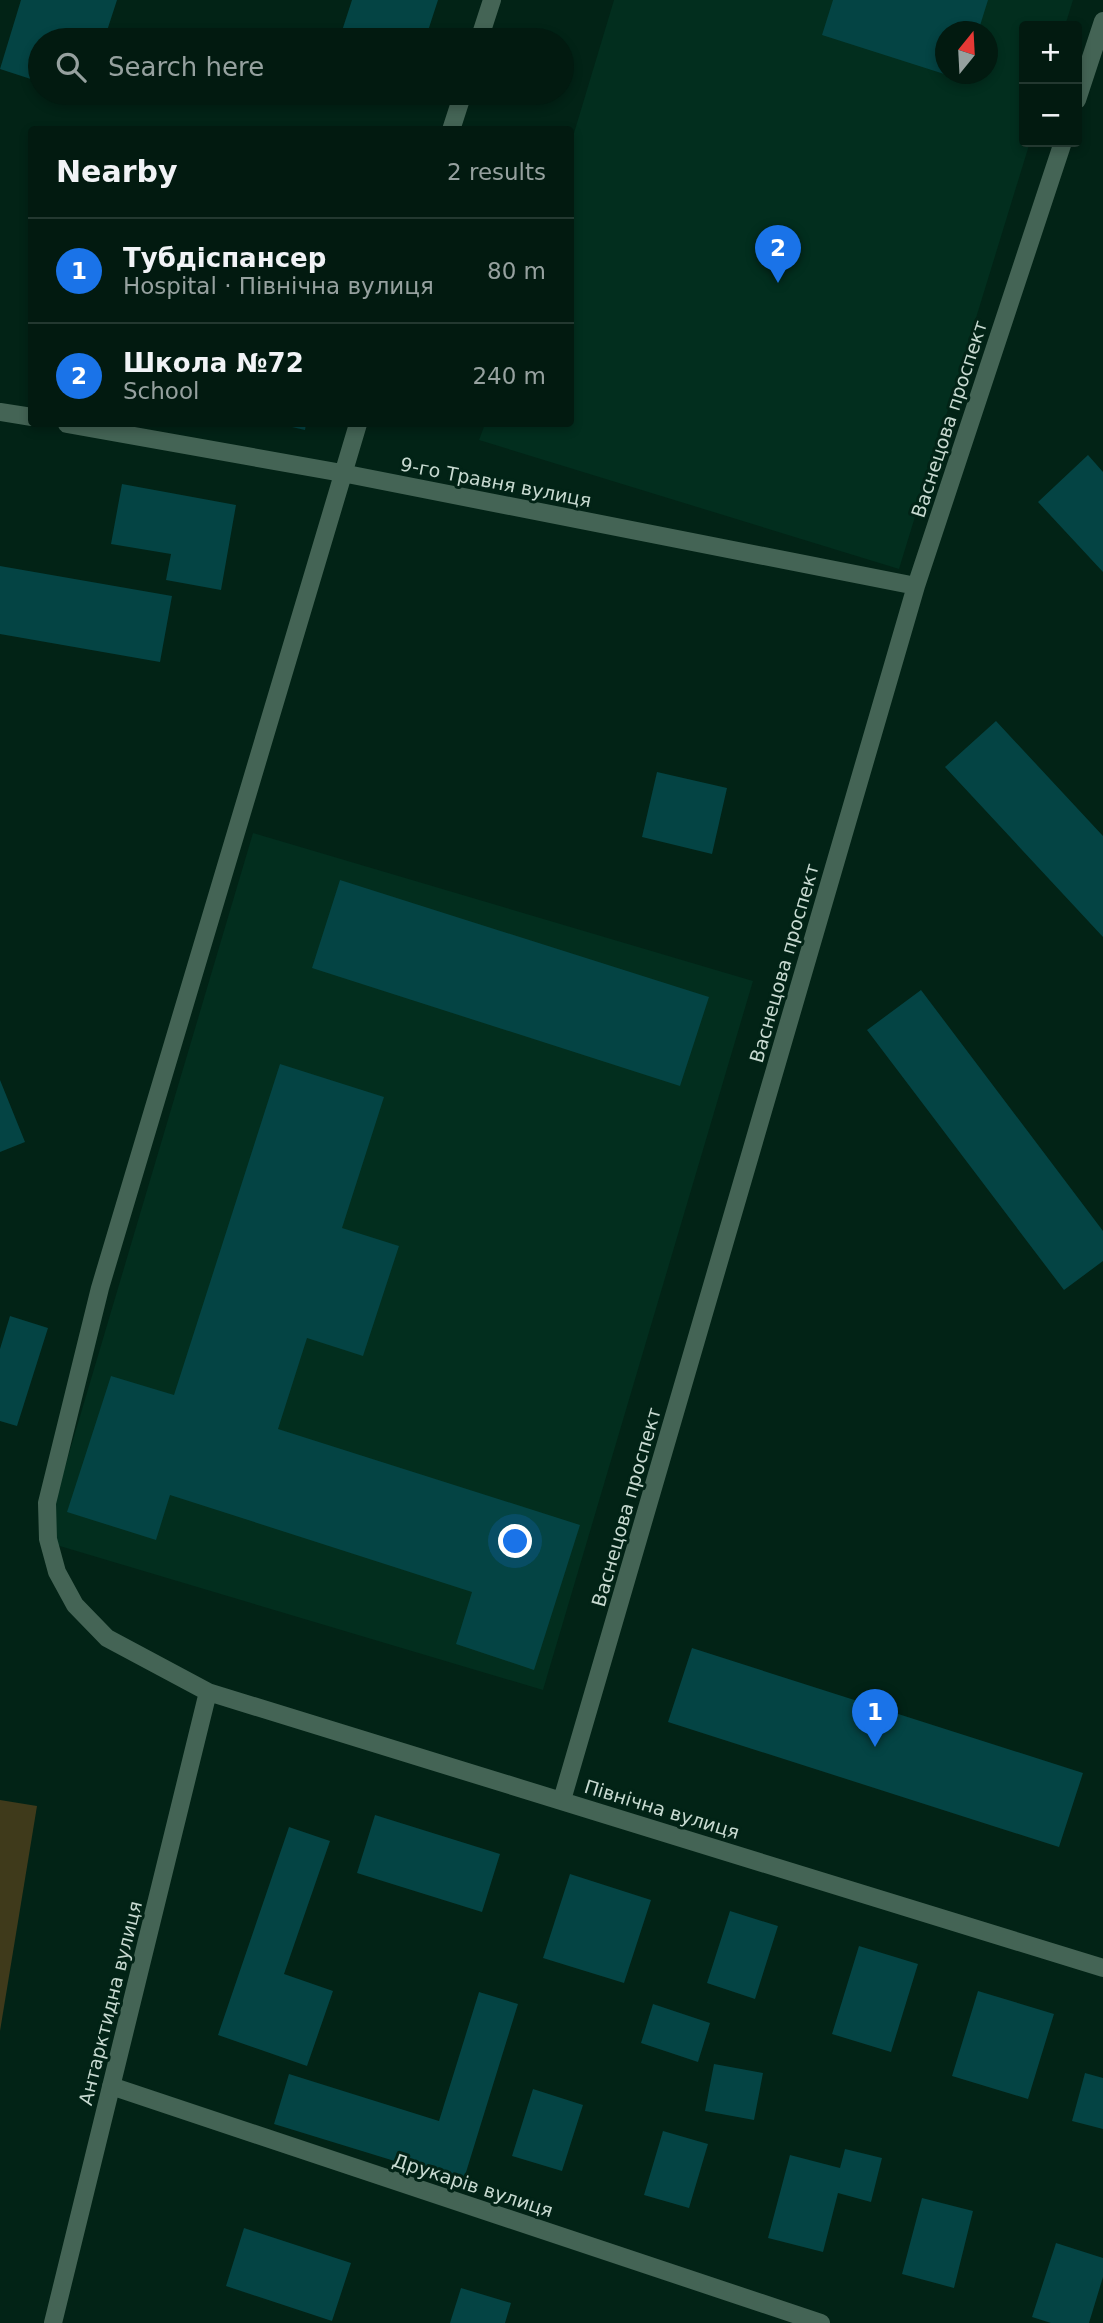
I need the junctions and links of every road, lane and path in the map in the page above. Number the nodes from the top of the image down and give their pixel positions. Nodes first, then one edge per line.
1 (492, 0) edge
2 (1103, 20) edge
3 (483, 28) edge
4 (1082, 85) edge
5 (459, 105) edge
6 (452, 126) edge
7 (1061, 147) edge
8 (0, 412) edge
9 (28, 416) edge
10 (83, 427) edge
11 (357, 427) edge
12 (342, 473) junction
13 (916, 586) junction
14 (208, 1692) junction
15 (562, 1800) junction
16 (1103, 1968) edge
17 (111, 2086) junction
18 (53, 2323) edge
19 (821, 2323) edge

1 - 3 street
2 - 4 street
5 - 6 street
7 - 13 street, Васнецова проспект
8 - 9 street
10 - 12 street, 9-го Травня вулиця
11 - 12 street, Північна вулиця
12 - 13 street, 9-го Травня вулиця
12 - 14 street, Північна вулиця
13 - 15 street, Васнецова проспект
14 - 15 street, Північна вулиця
14 - 17 street, Антарктидна вулиця
15 - 16 street, Північна вулиця
17 - 18 street, Антарктидна вулиця
17 - 19 street, Друкарів вулиця

